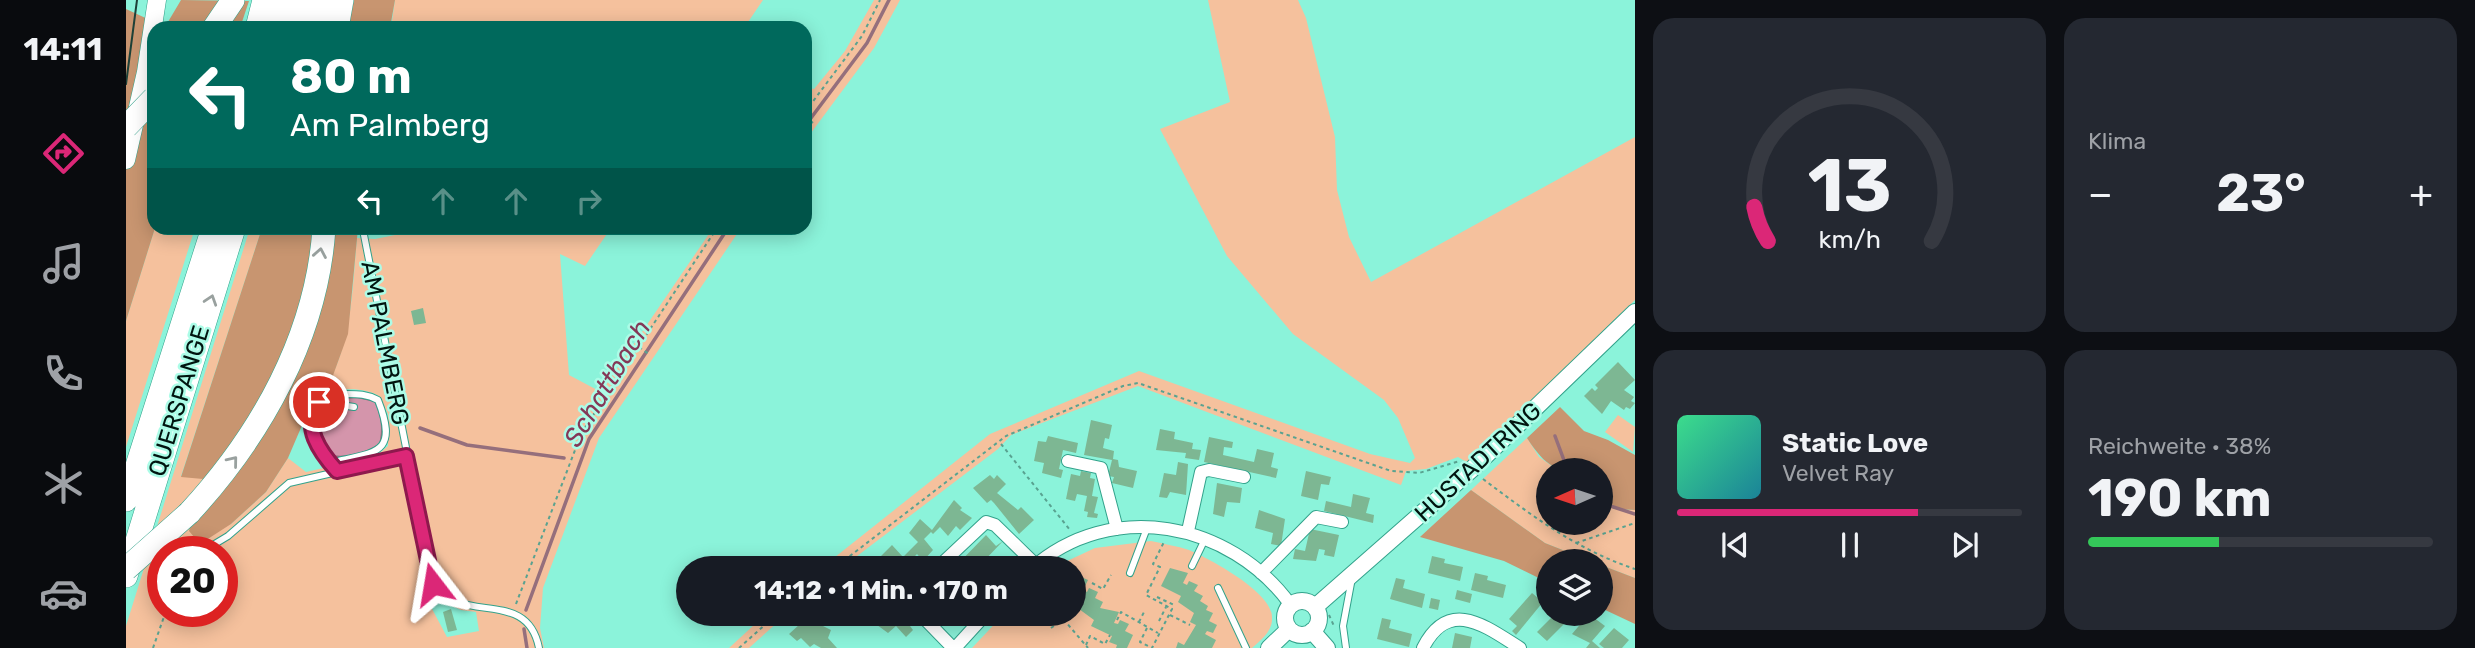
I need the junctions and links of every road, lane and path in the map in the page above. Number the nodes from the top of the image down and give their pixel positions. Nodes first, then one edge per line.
1 (156, 0) edge
2 (233, 0) edge
3 (264, 0) edge
4 (284, 0) edge
5 (305, 0) edge
6 (327, 0) edge
7 (342, 0) edge
8 (880, 0) edge
9 (153, 21) edge
10 (219, 21) edge
11 (259, 21) edge
12 (277, 21) edge
13 (298, 21) edge
14 (320, 21) edge
15 (338, 21) edge
16 (147, 65) edge
17 (147, 105) edge
18 (812, 105) edge
19 (126, 127) edge
20 (126, 160) edge
21 (209, 235) edge
22 (232, 235) edge
23 (323, 235) edge
24 (364, 235) edge
25 (712, 235) edge
26 (1635, 312) edge
27 (638, 347) junction
28 (650, 355) dead end
29 (319, 402) junction
30 (354, 407) dead end
31 (1000, 444) junction
32 (406, 456) junction
33 (1068, 461) dead end
34 (329, 463) junction
35 (337, 471) junction
36 (1477, 474) junction
37 (1244, 477) dead end
38 (126, 500) edge
39 (1342, 522) dead end
40 (1635, 523) edge
41 (1148, 527) junction
42 (1118, 529) junction
43 (1171, 529) junction
44 (1188, 531) junction
45 (228, 536) edge
46 (1206, 537) junction
47 (1078, 541) junction
48 (1575, 543) junction
49 (850, 556) edge
50 (950, 556) edge
51 (1024, 556) edge
52 (1053, 556) edge
53 (1192, 566) dead end
54 (126, 569) edge
55 (1635, 569) edge
56 (1130, 573) dead end
57 (1261, 573) junction
58 (1111, 575) dead end
59 (126, 576) edge
60 (1352, 577) junction
61 (1092, 583) dead end
62 (1219, 588) dead end
63 (1157, 597) dead end
64 (1178, 599) dead end
65 (1290, 604) junction
66 (1174, 605) junction
67 (1166, 606) junction
68 (1315, 607) junction
69 (1172, 609) junction
70 (513, 612) junction
71 (1144, 612) dead end
72 (1170, 615) junction
73 (1117, 620) dead end
74 (1158, 621) dead end
75 (1138, 623) junction
76 (1190, 625) dead end
77 (764, 626) edge
78 (932, 626) edge
79 (975, 626) edge
80 (1054, 626) edge
81 (1069, 626) edge
82 (160, 627) edge
83 (1051, 628) dead end
84 (1147, 628) junction
85 (1289, 629) junction
86 (1312, 631) junction
87 (1159, 634) junction
88 (1110, 635) dead end
89 (1087, 647) edge
90 (153, 648) edge
91 (539, 648) edge
92 (739, 648) edge
93 (954, 648) edge
94 (1246, 648) edge
95 (1269, 648) edge
96 (1327, 648) edge
97 (1346, 648) edge
98 (1423, 648) edge
99 (1520, 648) edge

1 - 9 main road
2 - 10 highway
3 - 11 highway
4 - 12 highway
5 - 13 highway
6 - 14 highway
7 - 15 highway
8 - 18 path
16 - 20 main road
17 - 19 highway, bridge
21 - 38 highway, QUERSPANGE
59 -> 22 highway, QUERSPANGE
54 -> 23 highway, bridge
24 - 32 lane, AM PALMBERG
25 - 27 path
26 - 36 street, HUSTADTRING
27 - 28 path
27 - 70 path
29 - 30 lane
29 - 34 lane
29 - 34 lane
31 - 36 path
31 - 47 path
31 - 49 path
32 - 35 lane, AM PALMBERG
32 - 70 lane, AM PALMBERG
33 - 42 street
34 - 35 lane
35 - 45 lane, AM PALMBERG
36 - 48 path
36 - 60 street, HUSTADTRING
37 - 44 street
39 - 57 street
40 - 48 path
41 - 42 street
41 - 43 street
41 - 56 lane
42 - 47 street
43 - 44 street
43 - 67 path
44 - 46 street
46 - 53 lane
46 - 57 street
47 - 52 street
48 - 55 path
50 - 51 street
57 - 65 street
58 - 61 path
60 - 68 street, HUSTADTRING
60 - 97 lane
62 - 94 lane
63 - 66 path
64 - 66 path
65 - 68 street
65 - 85 street
66 - 69 path
67 - 69 path
67 - 74 path
68 - 86 street
69 - 72 path
70 - 91 lane, AM PALMBERG
71 - 75 path
72 - 76 path
72 - 87 path
73 - 75 path
75 - 84 path
77 - 92 path
78 - 93 street
79 - 93 street
80 - 83 path
81 - 89 path
82 - 90 path
84 - 87 path
84 - 87 path
85 - 86 street
85 - 95 street
86 - 96 street
88 - 89 path
98 - 99 street

